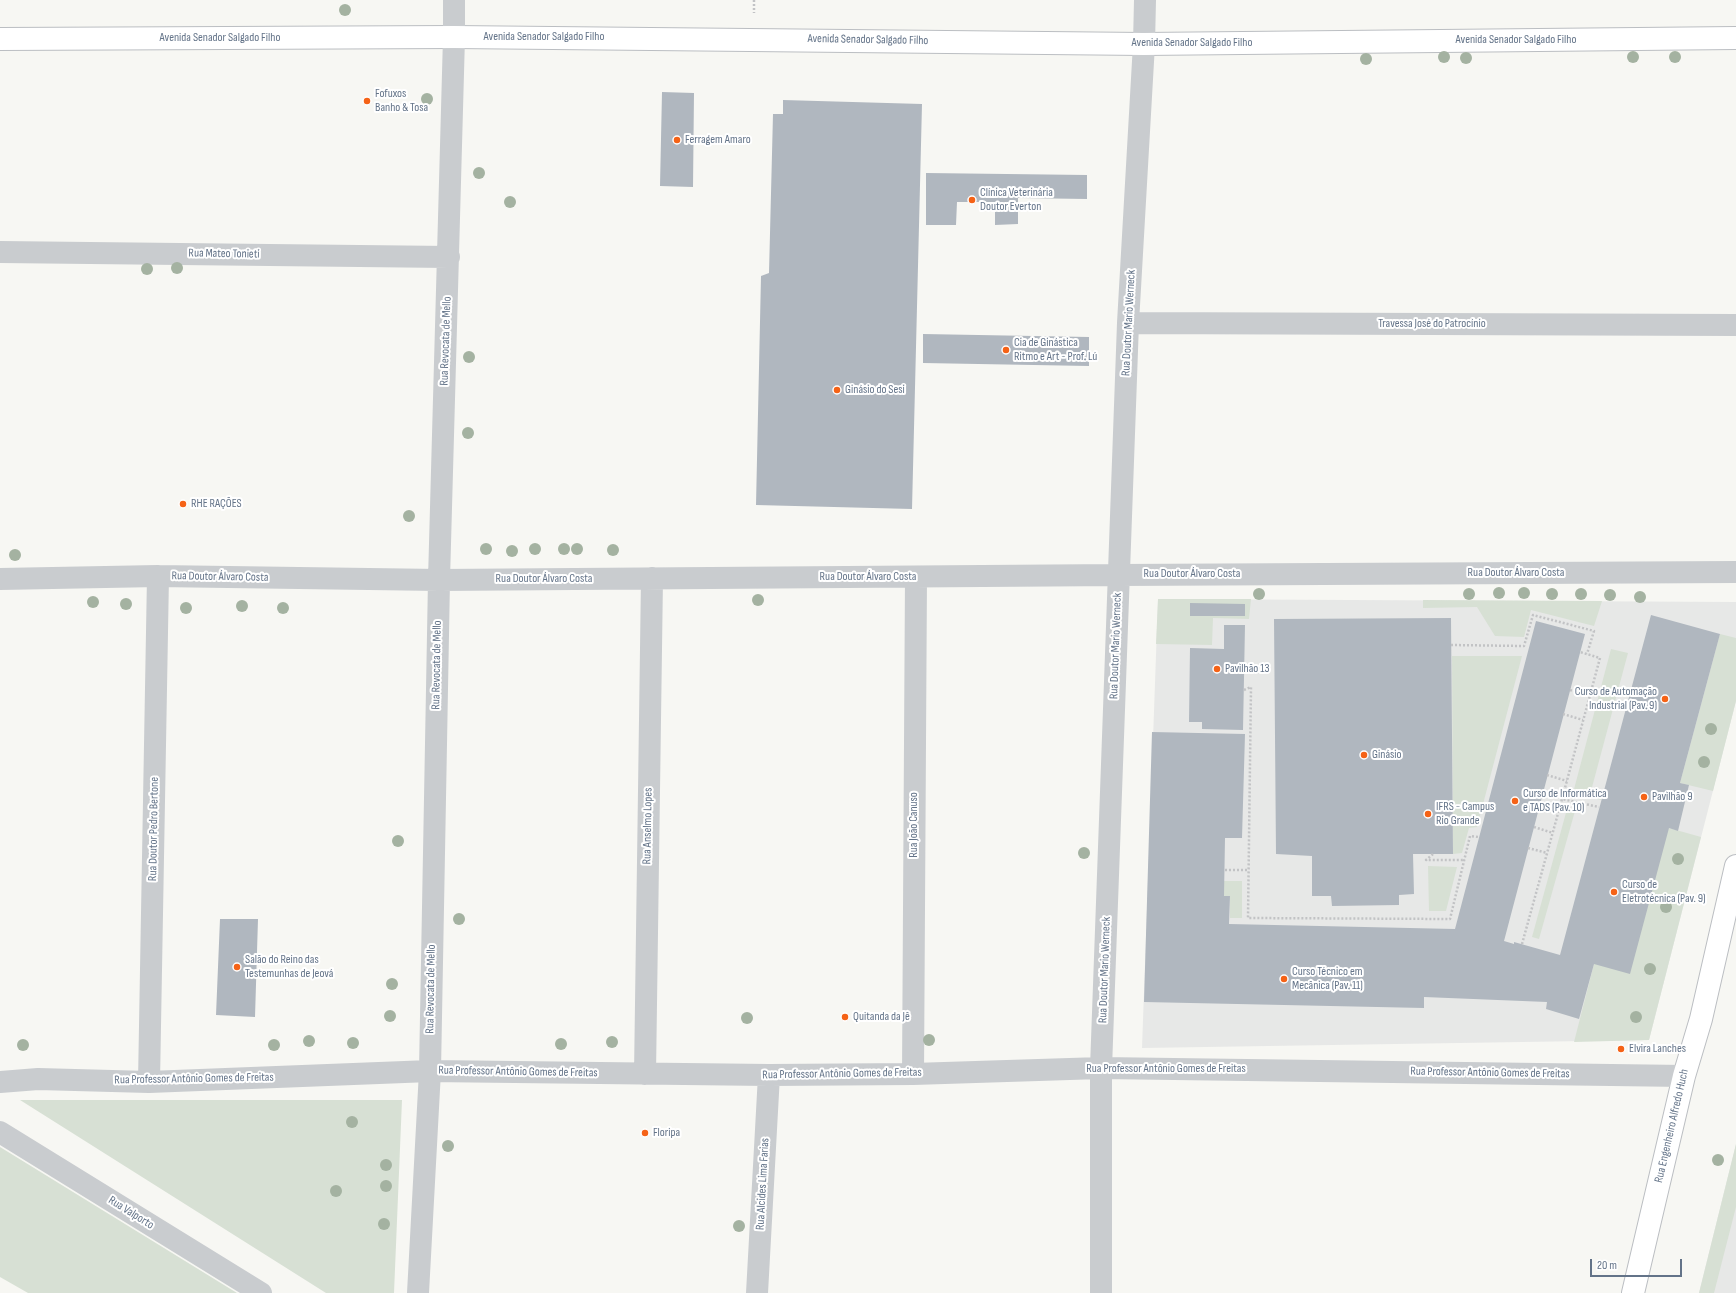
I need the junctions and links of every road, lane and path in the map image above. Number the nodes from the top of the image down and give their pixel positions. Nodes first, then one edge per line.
1 (454, 0) edge
2 (754, 0) edge
3 (1145, 0) edge
4 (754, 4) dead end
5 (454, 37) junction
6 (1736, 38) edge
7 (0, 39) edge
8 (1144, 44) junction
9 (0, 252) edge
10 (448, 257) junction
11 (1128, 323) junction
12 (1736, 326) edge
13 (1736, 572) edge
14 (1118, 575) junction
15 (158, 576) junction
16 (916, 577) junction
17 (652, 578) junction
18 (0, 579) edge
19 (439, 580) junction
20 (1452, 645) dead end
21 (1580, 652) dead end
22 (1587, 654) junction
23 (1244, 690) dead end
24 (1570, 690) dead end
25 (1590, 696) junction
26 (1564, 714) dead end
27 (1583, 720) junction
28 (1548, 775) dead end
29 (1567, 781) junction
30 (1562, 799) junction
31 (1599, 807) dead end
32 (1534, 827) dead end
33 (1553, 832) junction
34 (1479, 837) dead end
35 (1528, 848) dead end
36 (1547, 853) junction
37 (1433, 854) dead end
38 (1465, 860) junction
39 (1736, 866) edge
40 (1225, 870) dead end
41 (1249, 870) junction
42 (1522, 944) dead end
43 (1101, 1068) junction
44 (430, 1071) junction
45 (645, 1074) junction
46 (913, 1074) junction
47 (769, 1075) junction
48 (1684, 1076) junction
49 (0, 1082) edge
50 (149, 1082) junction
51 (0, 1132) edge
52 (261, 1293) edge
53 (418, 1293) edge
54 (757, 1293) edge
55 (1101, 1293) edge
56 (1633, 1293) edge

1 - 5 street, Rua Revocata de Mello
2 - 4 path
3 - 8 street, Rua Doutor Mario Werneck
5 - 7 main road, Avenida Senador Salgado Filho
5 - 8 main road, Avenida Senador Salgado Filho
5 - 10 street, Rua Revocata de Mello
6 - 8 main road, Avenida Senador Salgado Filho
8 - 11 street, Rua Doutor Mario Werneck
9 - 10 street, Rua Mateo Tonieti
10 - 19 street, Rua Revocata de Mello
11 - 12 street, Travessa José do Patrocínio
11 - 14 street, Rua Doutor Mario Werneck
13 - 14 street, Rua Doutor Álvaro Costa
14 - 16 street, Rua Doutor Álvaro Costa
14 - 43 street, Rua Doutor Mario Werneck
15 - 18 street, Rua Doutor Álvaro Costa
15 - 19 street, Rua Doutor Álvaro Costa
15 - 50 street, Rua Doutor Pedro Bertone
16 - 17 street, Rua Doutor Álvaro Costa
16 - 46 street, Rua João Canuso
17 - 19 street, Rua Doutor Álvaro Costa
17 - 45 street, Rua Anselmo Lopes
19 - 44 street, Rua Revocata de Mello
20 - 22 path
21 - 22 path
22 - 25 path
23 - 41 path
24 - 25 path
25 - 27 path
26 - 27 path
27 - 29 path
28 - 29 path
29 - 30 path
30 - 31 path
30 - 33 path
32 - 33 path
33 - 36 path
34 - 38 path
35 - 36 path
36 - 42 path
37 - 38 path
38 - 41 path
39 - 48 main road, Rua Engenheiro Alfredo Huch
40 - 41 path
43 - 46 street, Rua Professor Antônio Gomes de Freitas
43 - 48 street, Rua Professor Antônio Gomes de Freitas
43 - 55 street, Rua Doutor Mario Werneck
44 - 45 street, Rua Professor Antônio Gomes de Freitas
44 - 50 street, Rua Professor Antônio Gomes de Freitas
44 - 53 street, Rua Revocata de Mello
45 - 47 street, Rua Professor Antônio Gomes de Freitas
46 - 47 street, Rua Professor Antônio Gomes de Freitas
47 - 54 street, Rua Alcides Lima Farias
48 - 56 main road, Rua Engenheiro Alfredo Huch
49 - 50 street, Rua Professor Antônio Gomes de Freitas
51 - 52 street, Rua Valporto

